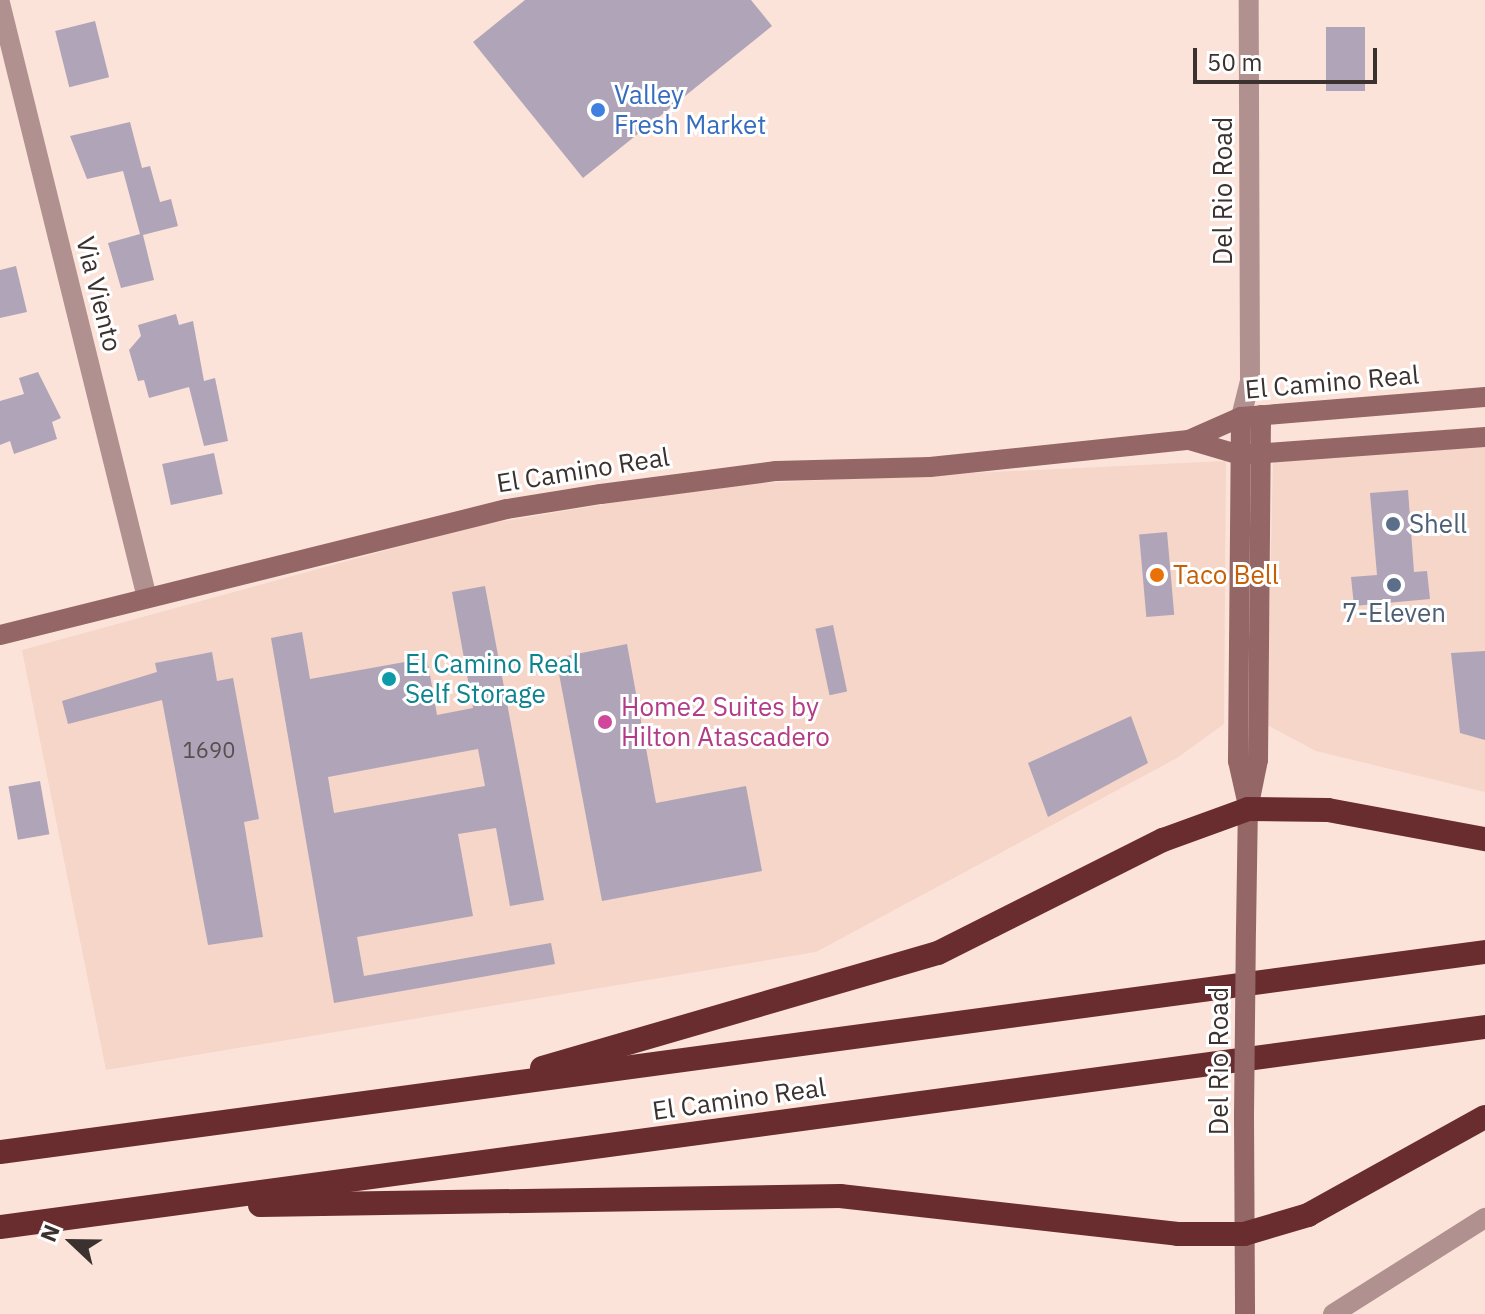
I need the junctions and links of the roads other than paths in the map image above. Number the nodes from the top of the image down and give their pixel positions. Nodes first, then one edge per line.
1 (1249, 0) edge
2 (0, 3) edge
3 (1485, 397) edge
4 (1251, 416) junction
5 (1485, 437) edge
6 (1189, 440) junction
7 (1251, 454) junction
8 (147, 598) junction
9 (0, 635) edge
10 (1248, 809) junction
11 (1485, 839) edge
12 (1485, 952) edge
13 (1485, 1027) edge
14 (467, 1090) junction
15 (1485, 1117) edge
16 (0, 1152) edge
17 (158, 1206) junction
18 (1485, 1218) edge
19 (0, 1227) edge
20 (1244, 1234) junction
21 (1245, 1314) edge
22 (1333, 1314) edge

1 - 4 street, Del Rio Road
2 - 8 street, Via Viento
3 - 4 main road, El Camino Real
4 - 6 main road, El Camino Real
4 - 7 main road, Del Rio Road
5 - 7 main road, El Camino Real
6 - 7 main road, El Camino Real
6 - 8 main road, El Camino Real
7 - 10 main road, Del Rio Road
8 - 9 main road, El Camino Real
10 - 11 highway
10 - 14 highway
10 - 20 main road, Del Rio Road, bridge
12 - 14 highway, El Camino Real
13 - 17 highway, El Camino Real
14 - 16 highway, El Camino Real
15 - 20 highway
17 - 19 highway, El Camino Real
17 - 20 highway
18 - 22 street
20 - 21 main road, Del Rio Road

